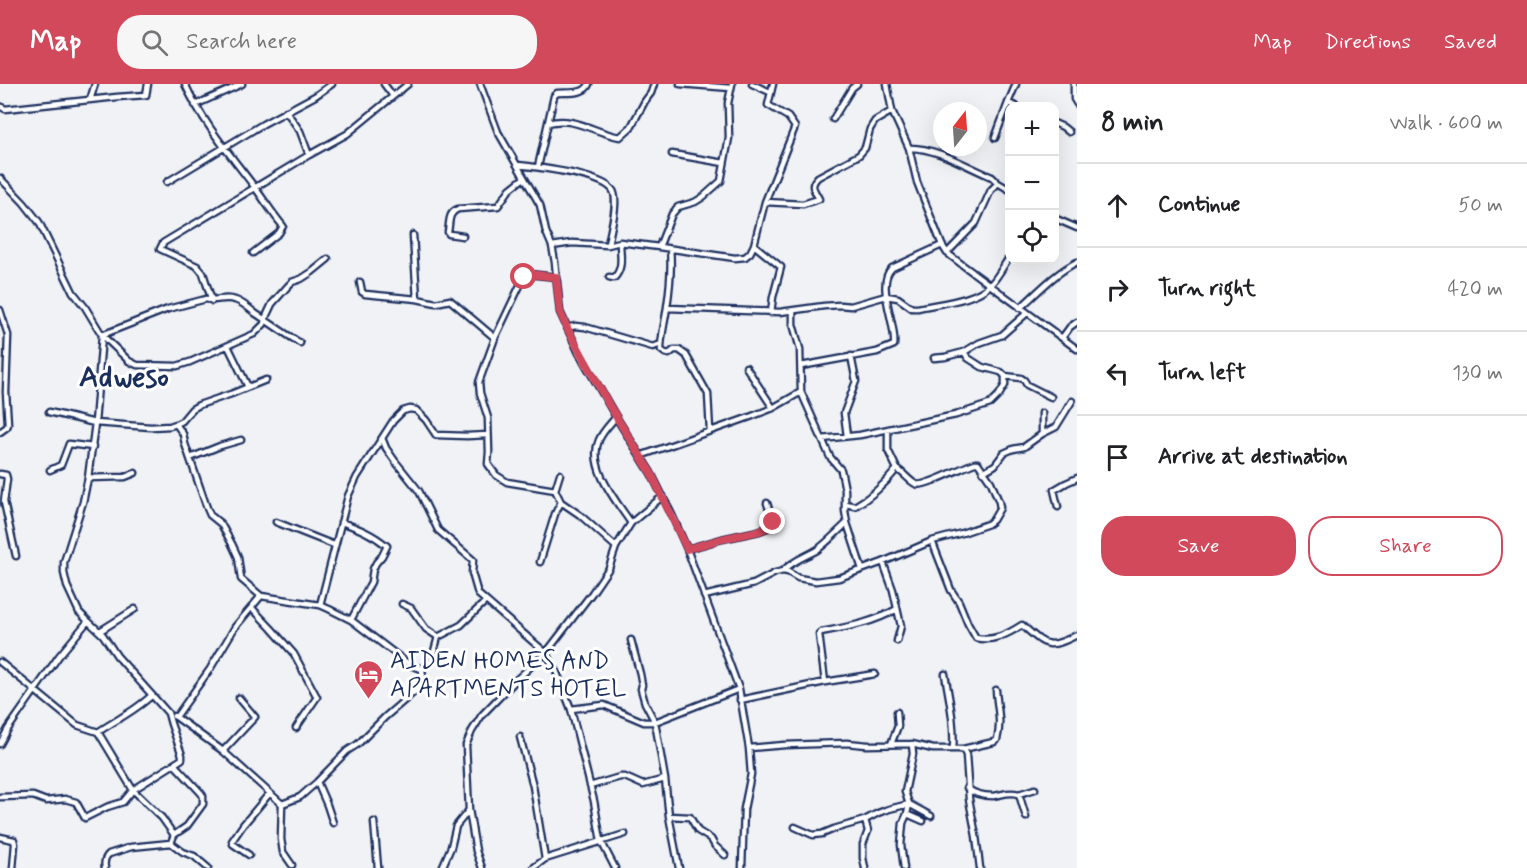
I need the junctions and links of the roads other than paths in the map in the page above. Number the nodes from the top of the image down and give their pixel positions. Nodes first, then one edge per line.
1 (95, 84) edge
2 (148, 84) edge
3 (185, 84) edge
4 (242, 84) edge
5 (332, 84) edge
6 (384, 84) edge
7 (408, 84) edge
8 (480, 84) edge
9 (589, 84) edge
10 (654, 84) edge
11 (680, 84) edge
12 (752, 84) edge
13 (773, 84) edge
14 (857, 84) edge
15 (887, 84) edge
16 (1016, 84) edge
17 (1074, 84) edge
18 (714, 85) edge
19 (732, 86) edge
20 (770, 92) junction
21 (393, 96) junction
22 (90, 99) junction
23 (1008, 102) edge
24 (1077, 104) edge
25 (195, 105) junction
26 (0, 106) edge
27 (286, 111) junction
28 (892, 111) junction
29 (1005, 111) edge
30 (833, 119) dead end
31 (548, 123) junction
32 (1059, 125) edge
33 (1069, 132) dead end
34 (995, 138) dead end
35 (224, 148) junction
36 (909, 148) junction
37 (672, 154) dead end
38 (309, 155) junction
39 (724, 163) junction
40 (517, 165) junction
41 (538, 167) junction
42 (0, 178) edge
43 (524, 178) junction
44 (167, 182) dead end
45 (998, 183) junction
46 (255, 187) junction
47 (1005, 187) edge
48 (765, 202) junction
49 (1059, 220) edge
50 (1077, 228) edge
51 (412, 235) dead end
52 (463, 236) dead end
53 (620, 242) junction
54 (608, 245) junction
55 (754, 245) junction
56 (552, 246) junction
57 (942, 246) junction
58 (660, 247) junction
59 (670, 249) junction
60 (253, 253) dead end
61 (947, 253) junction
62 (328, 259) dead end
63 (1077, 262) edge
64 (1005, 264) edge
65 (556, 277) junction
66 (609, 278) dead end
67 (360, 282) dead end
68 (991, 285) junction
69 (886, 296) junction
70 (417, 300) junction
71 (212, 301) junction
72 (667, 308) junction
73 (1020, 308) junction
74 (0, 310) edge
75 (793, 311) junction
76 (771, 313) junction
77 (1027, 313) junction
78 (1, 318) edge
79 (265, 319) junction
80 (1077, 322) edge
81 (567, 328) junction
82 (102, 334) junction
83 (495, 338) junction
84 (1062, 338) junction
85 (300, 343) dead end
86 (661, 344) junction
87 (228, 346) junction
88 (1077, 349) edge
89 (964, 352) junction
90 (850, 356) junction
91 (934, 358) dead end
92 (801, 366) junction
93 (746, 367) dead end
94 (1005, 376) junction
95 (266, 380) dead end
96 (248, 387) junction
97 (801, 392) junction
98 (3, 393) edge
99 (1052, 397) dead end
100 (1072, 401) dead end
101 (773, 408) junction
102 (49, 412) dead end
103 (1042, 413) dead end
104 (616, 417) junction
105 (95, 423) junction
106 (177, 424) junction
107 (888, 429) junction
108 (710, 430) junction
109 (0, 432) edge
110 (1042, 434) junction
111 (488, 435) junction
112 (847, 436) junction
113 (382, 438) junction
114 (822, 439) junction
115 (241, 440) dead end
116 (93, 447) junction
117 (640, 456) junction
118 (190, 458) junction
119 (897, 469) junction
120 (50, 470) dead end
121 (135, 472) dead end
122 (983, 472) junction
123 (0, 474) edge
124 (560, 474) dead end
125 (88, 478) junction
126 (1077, 478) edge
127 (555, 490) junction
128 (663, 496) junction
129 (561, 502) junction
130 (767, 503) dead end
131 (846, 504) junction
132 (1058, 507) dead end
133 (276, 522) dead end
134 (341, 522) junction
135 (631, 523) junction
136 (847, 523) junction
137 (932, 541) junction
138 (334, 545) junction
139 (616, 547) junction
140 (687, 549) junction
141 (16, 556) dead end
142 (540, 562) dead end
143 (883, 562) junction
144 (862, 569) junction
145 (783, 571) junction
146 (704, 596) junction
147 (261, 597) junction
148 (485, 602) junction
149 (402, 604) dead end
150 (320, 605) junction
151 (252, 608) junction
152 (135, 609) dead end
153 (897, 609) junction
154 (351, 620) junction
155 (88, 621) junction
156 (100, 631) junction
157 (1077, 635) edge
158 (438, 637) junction
159 (631, 640) dead end
160 (897, 641) dead end
161 (546, 653) junction
162 (0, 662) edge
163 (422, 669) junction
164 (875, 674) dead end
165 (945, 674) dead end
166 (825, 682) junction
167 (739, 688) junction
168 (35, 690) junction
169 (996, 690) dead end
170 (152, 696) junction
171 (239, 698) dead end
172 (740, 700) junction
173 (571, 709) junction
174 (897, 712) dead end
175 (168, 713) junction
176 (176, 717) junction
177 (655, 722) junction
178 (296, 728) dead end
179 (98, 732) junction
180 (520, 737) dead end
181 (0, 744) edge
182 (891, 744) junction
183 (912, 744) junction
184 (749, 748) junction
185 (953, 749) junction
186 (963, 749) junction
187 (223, 751) junction
188 (174, 764) junction
189 (665, 779) junction
190 (316, 782) junction
191 (590, 786) junction
192 (967, 788) junction
193 (1035, 789) dead end
194 (133, 790) junction
195 (269, 794) junction
196 (1019, 795) junction
197 (0, 797) edge
198 (282, 804) junction
199 (909, 804) junction
200 (469, 810) junction
201 (907, 814) junction
202 (669, 816) junction
203 (931, 816) dead end
204 (1026, 817) dead end
205 (865, 820) junction
206 (923, 821) dead end
207 (374, 822) dead end
208 (333, 823) dead end
209 (795, 827) dead end
210 (625, 834) dead end
211 (174, 835) junction
212 (0, 837) edge
213 (601, 841) junction
214 (171, 843) junction
215 (249, 855) dead end
216 (726, 855) dead end
217 (546, 859) junction
218 (292, 865) dead end
219 (13, 868) edge
220 (105, 868) edge
221 (206, 868) edge
222 (378, 868) edge
223 (442, 868) edge
224 (482, 868) edge
225 (533, 868) edge
226 (615, 868) edge
227 (679, 868) edge
228 (742, 868) edge
229 (865, 868) edge
230 (904, 868) edge
231 (980, 868) edge

1 - 22 street
2 - 22 street
3 - 25 street
4 - 25 street
5 - 27 street
6 - 21 street
7 - 21 street
8 - 40 street
9 - 31 street
10 - 31 street
11 - 18 street
12 - 20 street
13 - 20 street
14 - 30 street
15 - 28 street
16 - 23 street
17 - 24 street
18 - 19 street
19 - 39 street
20 - 48 street
21 - 38 street
22 - 26 street
25 - 35 street
27 - 35 street
27 - 38 street
28 - 36 street
28 - 48 street
29 - 34 street
31 - 41 street
32 - 33 street
35 - 44 street
35 - 46 street
36 - 45 street
36 - 57 street
37 - 39 street
38 - 46 street
39 - 58 street
40 - 41 street
40 - 43 street
41 - 54 street
42 - 82 street
43 - 52 street
43 - 56 street
45 - 47 street
45 - 61 street
46 - 60 street
46 - 71 street
48 - 55 street
49 - 50 street
51 - 70 street
53 - 54 street
53 - 58 street
53 - 66 street
54 - 56 street
55 - 59 street
55 - 76 street
56 - 65 street
57 - 61 street
57 - 69 street
58 - 59 street
59 - 72 street
61 - 68 street
62 - 79 street
63 - 73 street
64 - 68 street
65 - 81 street
65 - 83 street
67 - 70 street
68 - 69 street
68 - 73 street
69 - 75 street
69 - 90 street
70 - 83 street
71 - 79 street
71 - 82 street
72 - 76 street
72 - 86 street
73 - 77 street
74 - 78 street
75 - 76 street
75 - 92 street
77 - 84 street
77 - 89 street
78 - 98 street
79 - 85 street
79 - 87 street
80 - 84 street
81 - 86 street
81 - 104 street
82 - 87 street
82 - 105 street
83 - 111 street
84 - 88 street
86 - 108 street
87 - 96 street
89 - 91 street
89 - 94 street
90 - 92 street
90 - 112 street
92 - 97 street
93 - 101 street
94 - 99 street
94 - 107 street
95 - 96 street
96 - 106 street
97 - 101 street
97 - 114 street
98 - 109 street
100 - 110 street
101 - 108 street
102 - 105 street
103 - 110 street
104 - 117 street
104 - 135 street
105 - 106 street
105 - 116 street
106 - 118 street
107 - 112 street
107 - 119 street
108 - 117 street
110 - 122 street
111 - 113 street
111 - 127 street
112 - 114 street
113 - 134 street
113 - 148 street
114 - 131 street
115 - 118 street
116 - 120 street
116 - 125 street
117 - 128 street
118 - 147 street
119 - 122 street
119 - 131 street
121 - 125 street
122 - 137 street
123 - 141 street
124 - 127 street
125 - 155 street
126 - 132 street
127 - 129 street
128 - 135 street
128 - 140 street
129 - 139 street
129 - 142 street
130 - 140 street
131 - 136 street
133 - 138 street
134 - 138 street
134 - 154 street
135 - 139 street
136 - 144 street
136 - 145 street
137 - 143 street
137 - 157 street
138 - 150 street
139 - 161 street
140 - 146 street
143 - 144 street
143 - 153 street
144 - 145 street
145 - 146 street
146 - 167 street
147 - 150 street
147 - 151 street
148 - 158 street
148 - 161 street
149 - 158 street
150 - 154 street
151 - 176 street
151 - 178 street
152 - 156 street
153 - 160 street
153 - 166 street
154 - 163 street
155 - 156 street
155 - 168 street
156 - 170 street
158 - 163 street
159 - 177 street
161 - 173 street
161 - 200 street
162 - 168 street
163 - 190 street
164 - 166 street
165 - 185 street
166 - 172 street
167 - 172 street
167 - 177 street
168 - 179 street
168 - 181 street
169 - 186 street
170 - 175 street
170 - 179 street
171 - 187 street
172 - 184 street
173 - 177 street
173 - 191 street
174 - 182 street
175 - 176 street
175 - 188 street
176 - 187 street
177 - 189 street
179 - 194 street
180 - 217 street
182 - 183 street
182 - 184 street
183 - 185 street
183 - 199 street
184 - 228 street
185 - 186 street
186 - 192 street
187 - 195 street
188 - 194 street
188 - 211 street
189 - 191 street
189 - 202 street
190 - 198 street
190 - 208 street
191 - 213 street
192 - 196 street
192 - 231 street
193 - 196 street
194 - 197 street
194 - 211 street
195 - 198 street
195 - 215 street
196 - 204 street
198 - 218 street
199 - 201 street
199 - 203 street
199 - 205 street
200 - 223 street
200 - 224 street
201 - 206 street
201 - 230 street
202 - 216 street
202 - 227 street
205 - 209 street
205 - 229 street
207 - 222 street
210 - 213 street
211 - 214 street
212 - 219 street
213 - 217 street
213 - 226 street
214 - 220 street
214 - 221 street
217 - 225 street

